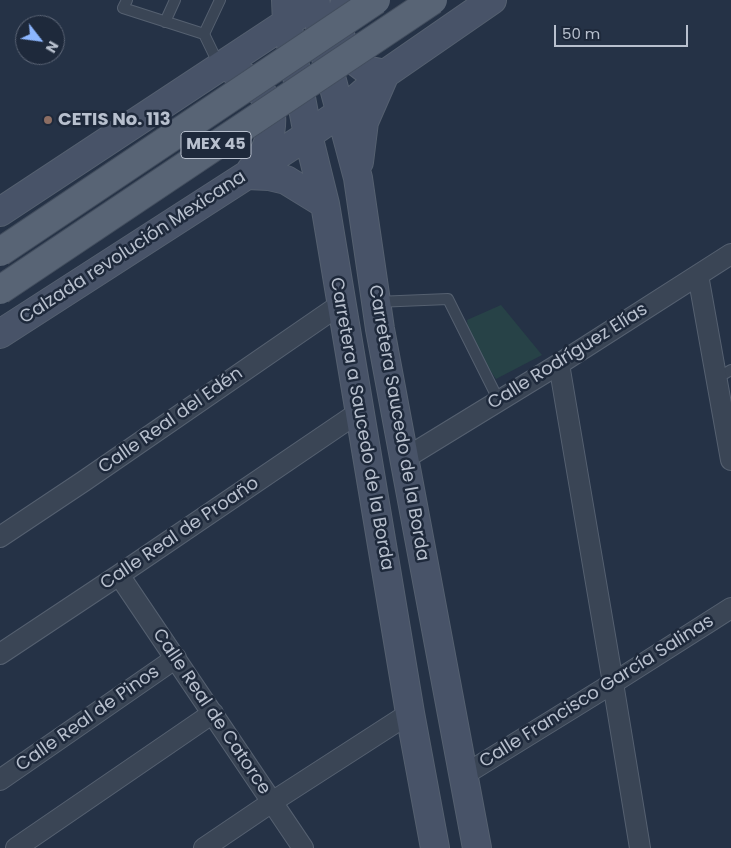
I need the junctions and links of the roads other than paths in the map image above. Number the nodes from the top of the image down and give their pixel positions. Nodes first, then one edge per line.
1 (127, 0) edge
2 (175, 0) edge
3 (220, 0) edge
4 (347, 0) edge
5 (376, 0) edge
6 (433, 0) edge
7 (492, 0) edge
8 (317, 1) edge
9 (287, 12) edge
10 (165, 22) junction
11 (204, 34) junction
12 (220, 66) junction
13 (385, 74) junction
14 (341, 112) junction
15 (308, 135) junction
16 (247, 175) junction
17 (358, 178) junction
18 (325, 204) junction
19 (0, 212) edge
20 (0, 252) edge
21 (731, 254) edge
22 (698, 275) junction
23 (0, 290) edge
24 (375, 302) junction
25 (341, 304) junction
26 (0, 334) edge
27 (559, 364) junction
28 (724, 374) edge
29 (498, 401) junction
30 (359, 412) junction
31 (404, 459) junction
32 (731, 460) edge
33 (0, 537) edge
34 (119, 575) junction
35 (731, 608) edge
36 (0, 654) edge
37 (176, 658) junction
38 (613, 683) junction
39 (213, 713) junction
40 (410, 713) junction
41 (464, 775) junction
42 (0, 780) edge
43 (272, 802) junction
44 (16, 848) edge
45 (204, 848) edge
46 (303, 848) edge
47 (435, 848) edge
48 (477, 848) edge
49 (640, 848) edge

1 - 10 lane
2 - 10 lane
3 - 11 lane
4 - 13 street
5 - 20 main road, MEX 45, bridge
6 - 23 main road, MEX 45, bridge
7 - 13 street, Calzada revolución Mexicana
8 - 9 street
8 - 14 street, Carretera Saucedo de la Borda
9 - 12 street
9 - 15 street, Carretera a Saucedo de la Borda
10 - 11 lane
11 - 12 lane
12 - 16 street
12 - 19 street
13 - 14 street, Calzada revolución Mexicana
13 - 17 street
14 - 15 street, Calzada revolución Mexicana
14 - 17 street, Carretera Saucedo de la Borda
15 - 16 street, Calzada revolución Mexicana
15 - 18 street, Carretera a Saucedo de la Borda
16 - 18 street
16 - 26 street, Calzada revolución Mexicana
17 - 24 street, Carretera Saucedo de la Borda
18 - 25 street, Carretera a Saucedo de la Borda
21 - 22 street, Calle Rodríguez Elías
22 - 27 street, Calle Rodríguez Elías
22 - 28 street
24 - 29 lane
24 - 31 street, Carretera Saucedo de la Borda
25 - 30 street, Carretera a Saucedo de la Borda
25 - 33 street, Calle Real del Edén
27 - 29 street, Calle Rodríguez Elías
27 - 38 street
28 - 32 street
29 - 31 street, Calle Rodríguez Elías
30 - 34 street, Calle Real de Proaño
30 - 40 street, Carretera a Saucedo de la Borda
31 - 41 street, Carretera Saucedo de la Borda
34 - 36 street, Calle Real de Proaño
34 - 37 street, Calle Real de Catorce
35 - 38 street, Calle Francisco García Salinas
37 - 39 street, Calle Real de Catorce
37 - 42 street, Calle Real de Pinos
38 - 41 street, Calle Francisco García Salinas
38 - 49 street
39 - 43 street, Calle Real de Catorce
39 - 44 street
40 - 43 street
40 - 47 street, Carretera a Saucedo de la Borda
41 - 48 street, Carretera Saucedo de la Borda
43 - 45 street
43 - 46 street, Calle Real de Catorce

